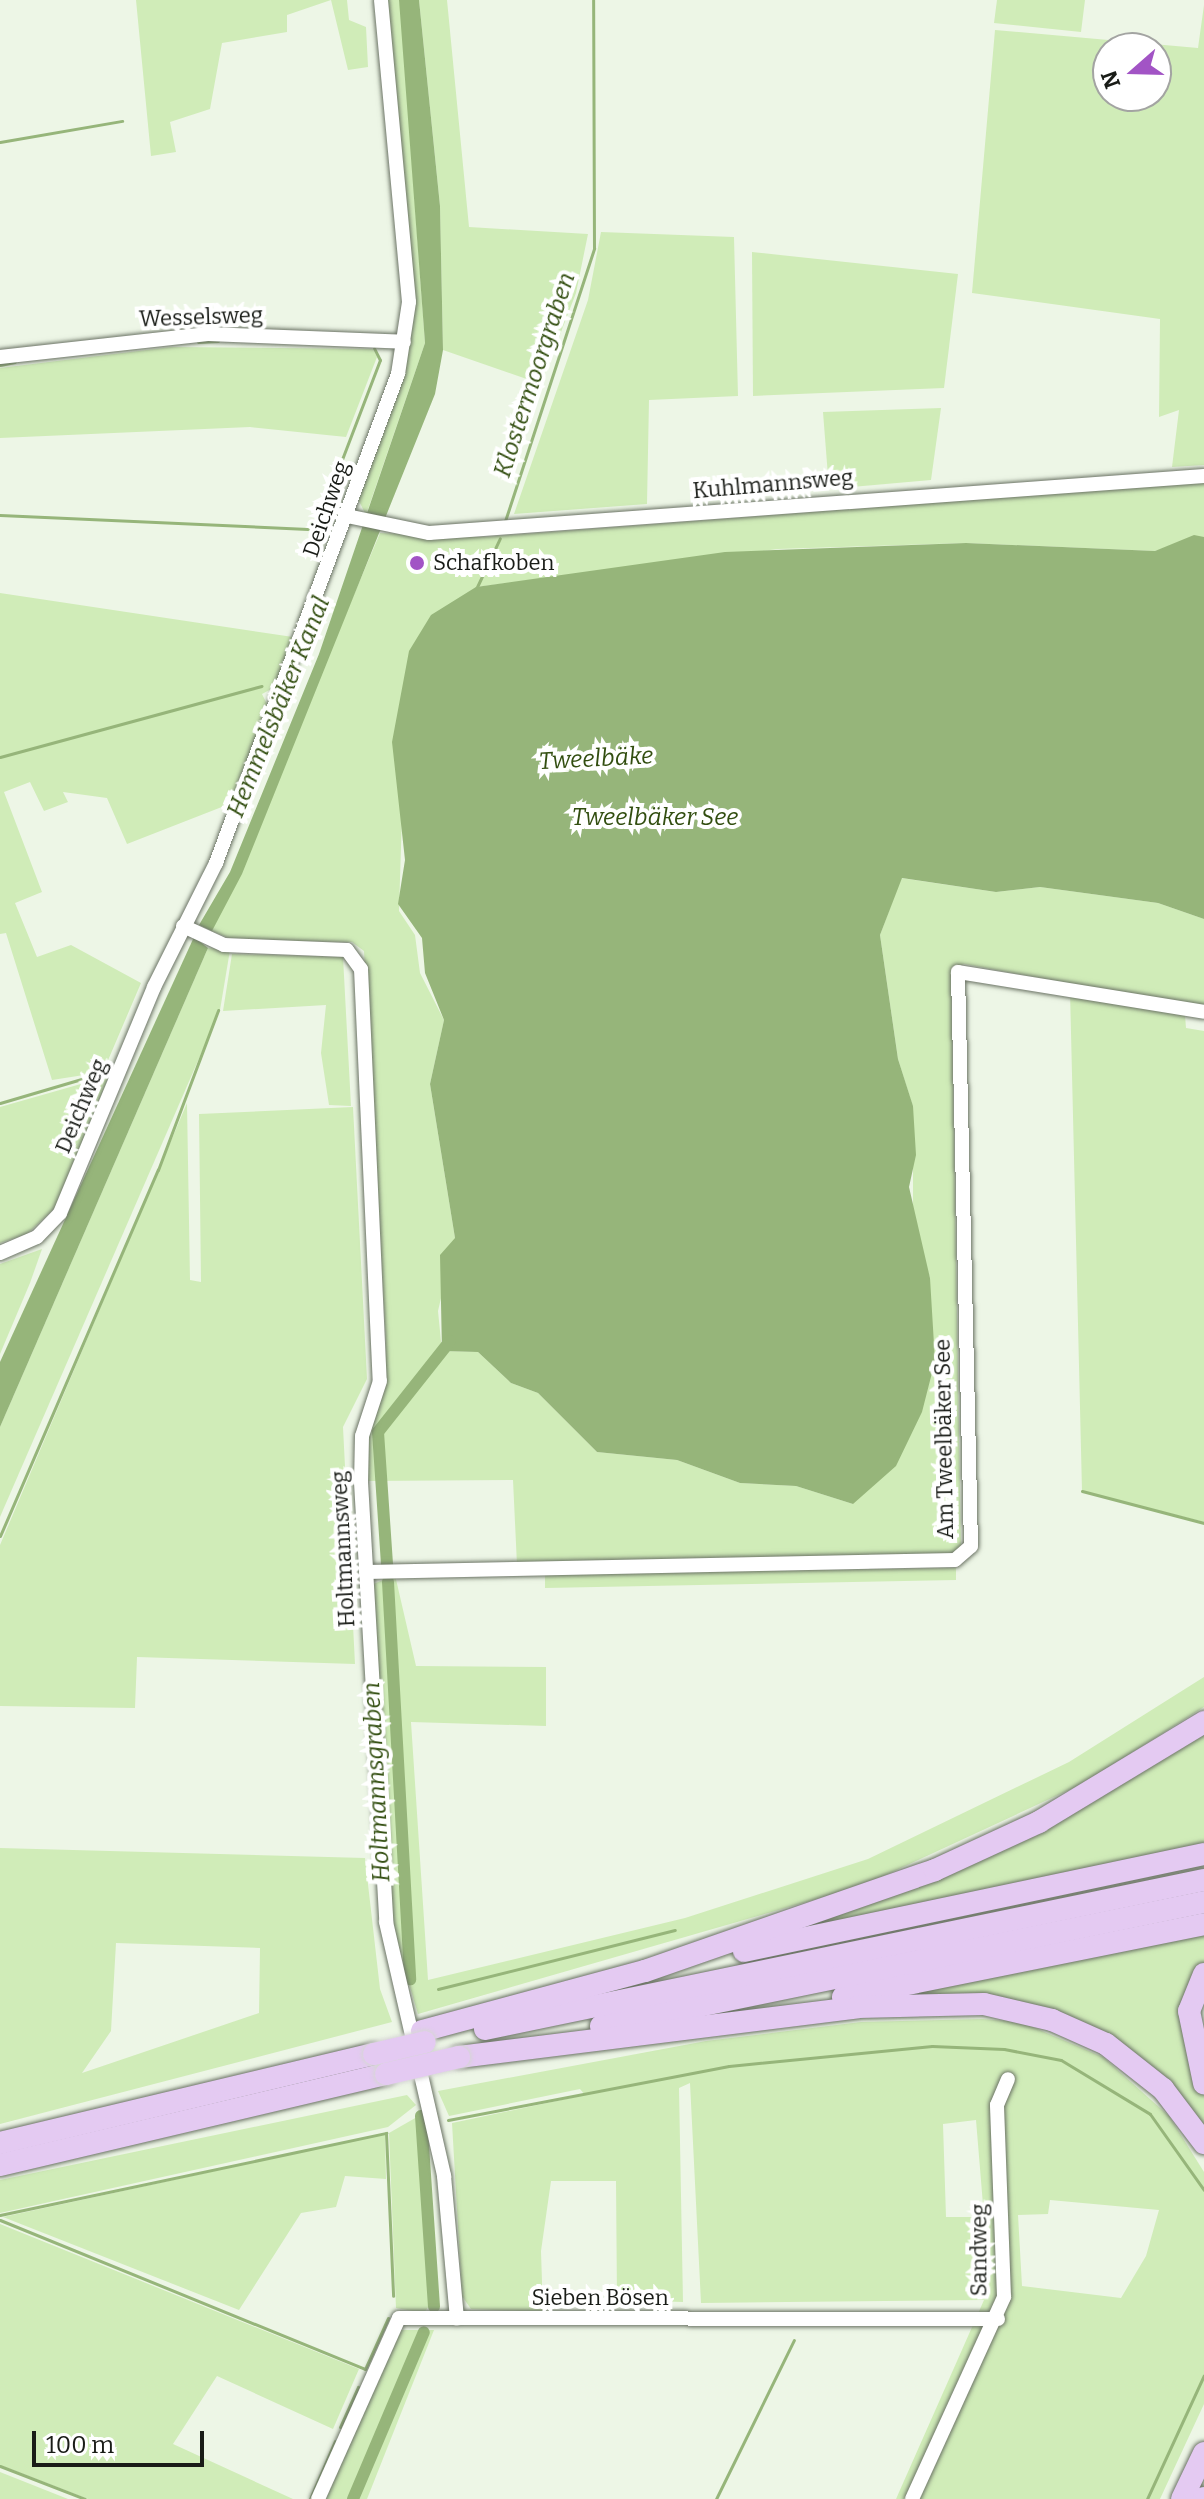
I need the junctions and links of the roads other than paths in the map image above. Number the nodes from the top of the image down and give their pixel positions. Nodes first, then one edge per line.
1 (381, 0) edge
2 (404, 342) junction
3 (0, 357) edge
4 (1204, 476) edge
5 (351, 518) junction
6 (183, 926) junction
7 (1204, 1012) edge
8 (0, 1253) edge
9 (366, 1572) junction
10 (1204, 1722) edge
11 (1204, 1854) edge
12 (1204, 1880) edge
13 (1204, 1902) edge
14 (1204, 1924) edge
15 (645, 1971) junction
16 (1204, 1974) edge
17 (705, 2026) junction
18 (419, 2036) junction
19 (459, 2057) junction
20 (1008, 2079) dead end
21 (1204, 2083) edge
22 (0, 2143) edge
23 (1204, 2143) edge
24 (0, 2165) edge
25 (457, 2318) junction
26 (998, 2319) junction
27 (1204, 2453) edge
28 (318, 2499) edge
29 (912, 2499) edge
30 (1182, 2499) edge

1 - 2 street, Deichweg
2 - 3 street, Wesselsweg
2 - 5 street, Deichweg
4 - 5 street, Kuhlmannsweg
5 - 6 street, Deichweg
6 - 8 street, Deichweg
6 - 9 street, Holtmannsweg
7 - 9 street, Am Tweelbäker See
9 - 18 street, Holtmannsweg
10 - 15 highway
11 - 15 highway
12 - 18 highway
13 - 19 highway
14 - 17 highway
15 - 18 highway
16 - 21 highway
17 - 19 highway
17 - 23 highway
18 - 22 highway, bridge
18 - 25 street, Holtmannsweg
19 - 24 highway, bridge
20 - 26 street, Sandweg
25 - 26 street, Sieben Bösen
25 - 28 street, Sieben Bösen
26 - 29 street, Sandweg
27 - 30 highway

